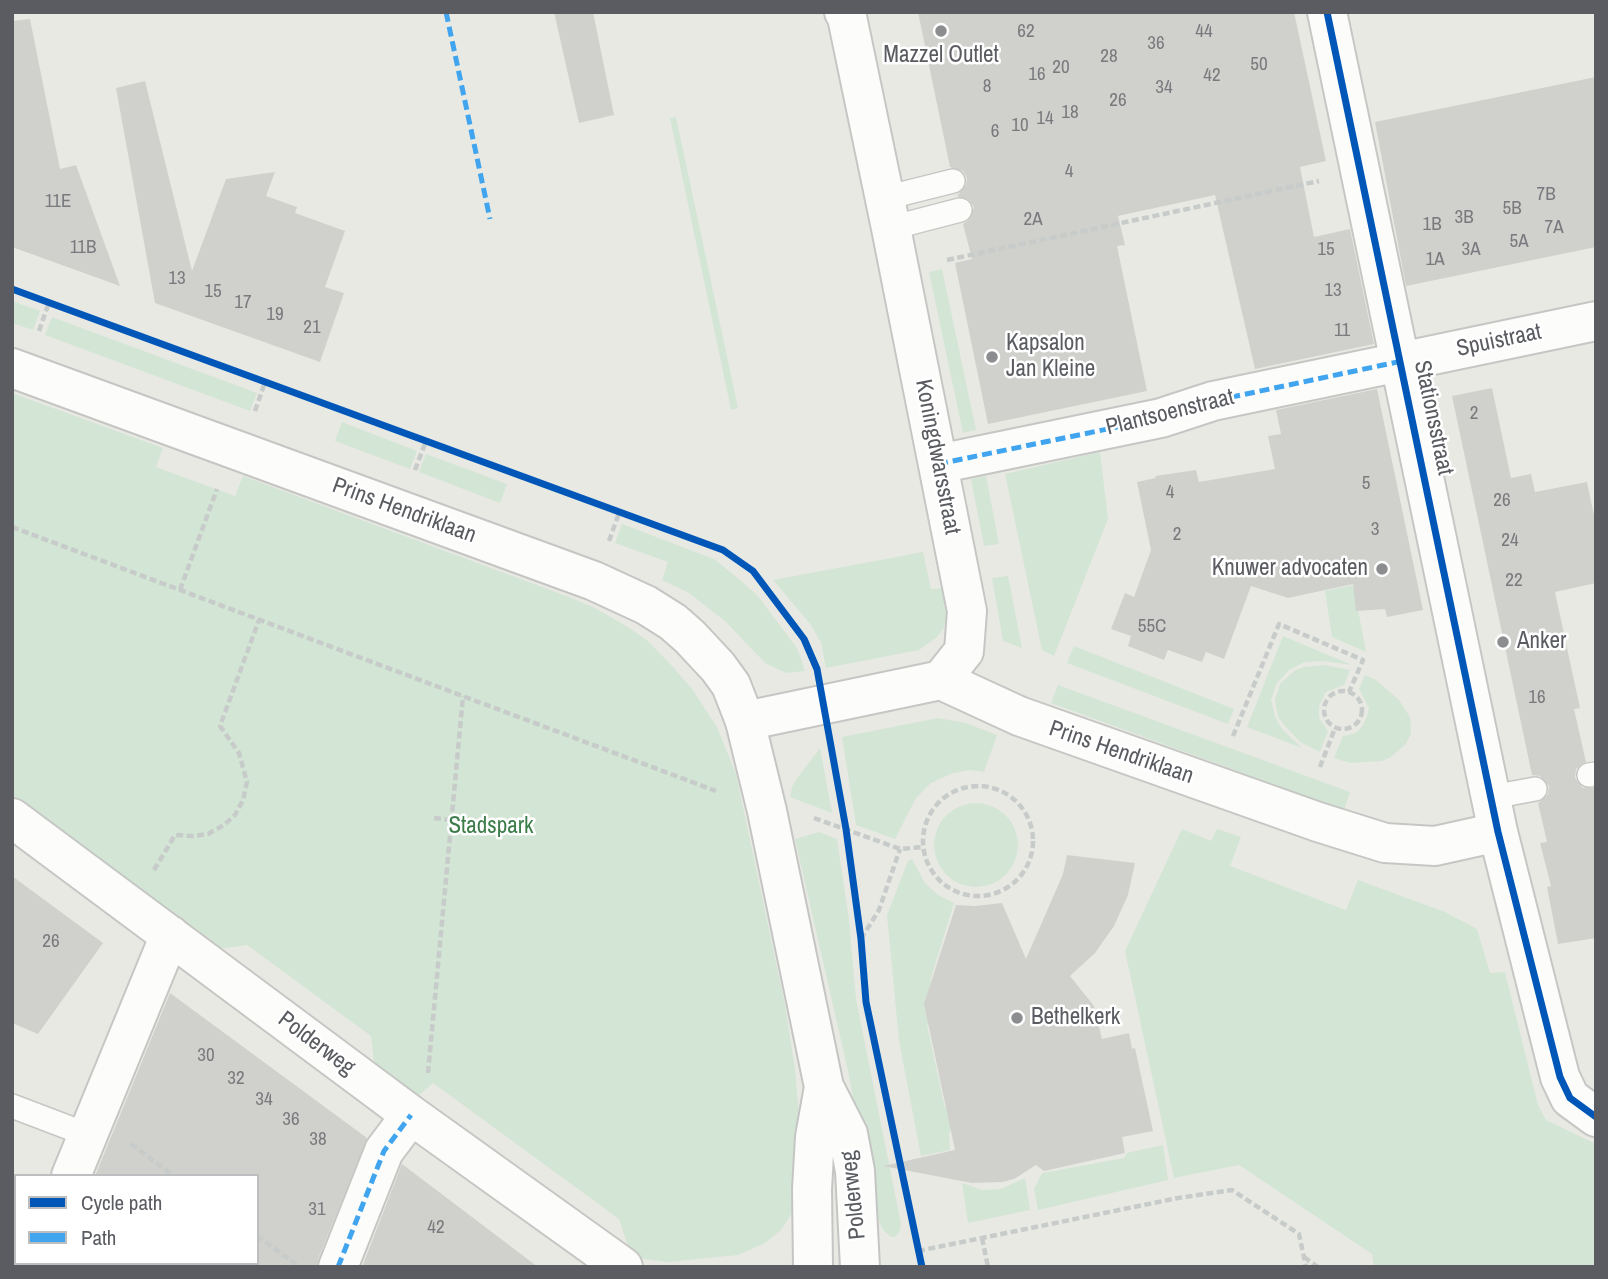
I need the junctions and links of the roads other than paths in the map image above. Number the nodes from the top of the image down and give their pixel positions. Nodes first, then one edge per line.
1 (844, 12) edge
2 (1327, 12) edge
3 (953, 181) dead end
4 (960, 210) dead end
5 (888, 213) junction
6 (1596, 321) edge
7 (1402, 361) junction
8 (12, 368) edge
9 (938, 464) junction
10 (941, 680) junction
11 (745, 720) junction
12 (1535, 789) dead end
13 (1495, 815) junction
14 (12, 818) edge
15 (170, 935) junction
16 (824, 1087) junction
17 (12, 1107) edge
18 (411, 1115) junction
19 (1596, 1117) edge
20 (88, 1135) junction
21 (72, 1174) edge
22 (338, 1267) edge
23 (623, 1267) edge
24 (813, 1267) edge
25 (860, 1267) edge

1 - 5 street, Koningdwarsstraat
2 - 7 street, Stationsstraat
3 - 5 lane
4 - 5 lane
5 - 9 street, Koningdwarsstraat
6 - 7 street, Spuistraat
7 - 9 street, Plantsoenstraat
7 - 13 street, Stationsstraat
8 - 11 street, Prins Hendriklaan
9 - 10 street, Koningdwarsstraat
10 - 11 street
10 - 13 street, Prins Hendriklaan
11 - 16 street, Prins Hendriklaan
12 - 13 lane
13 - 19 street, Stationsstraat
14 - 15 street, Polderweg
15 - 18 street, Polderweg
15 - 20 street
16 - 24 street, Prins Hendriklaan
16 - 25 street, Polderweg
17 - 20 lane
18 - 22 street
18 - 23 street, Polderweg
20 - 21 street

